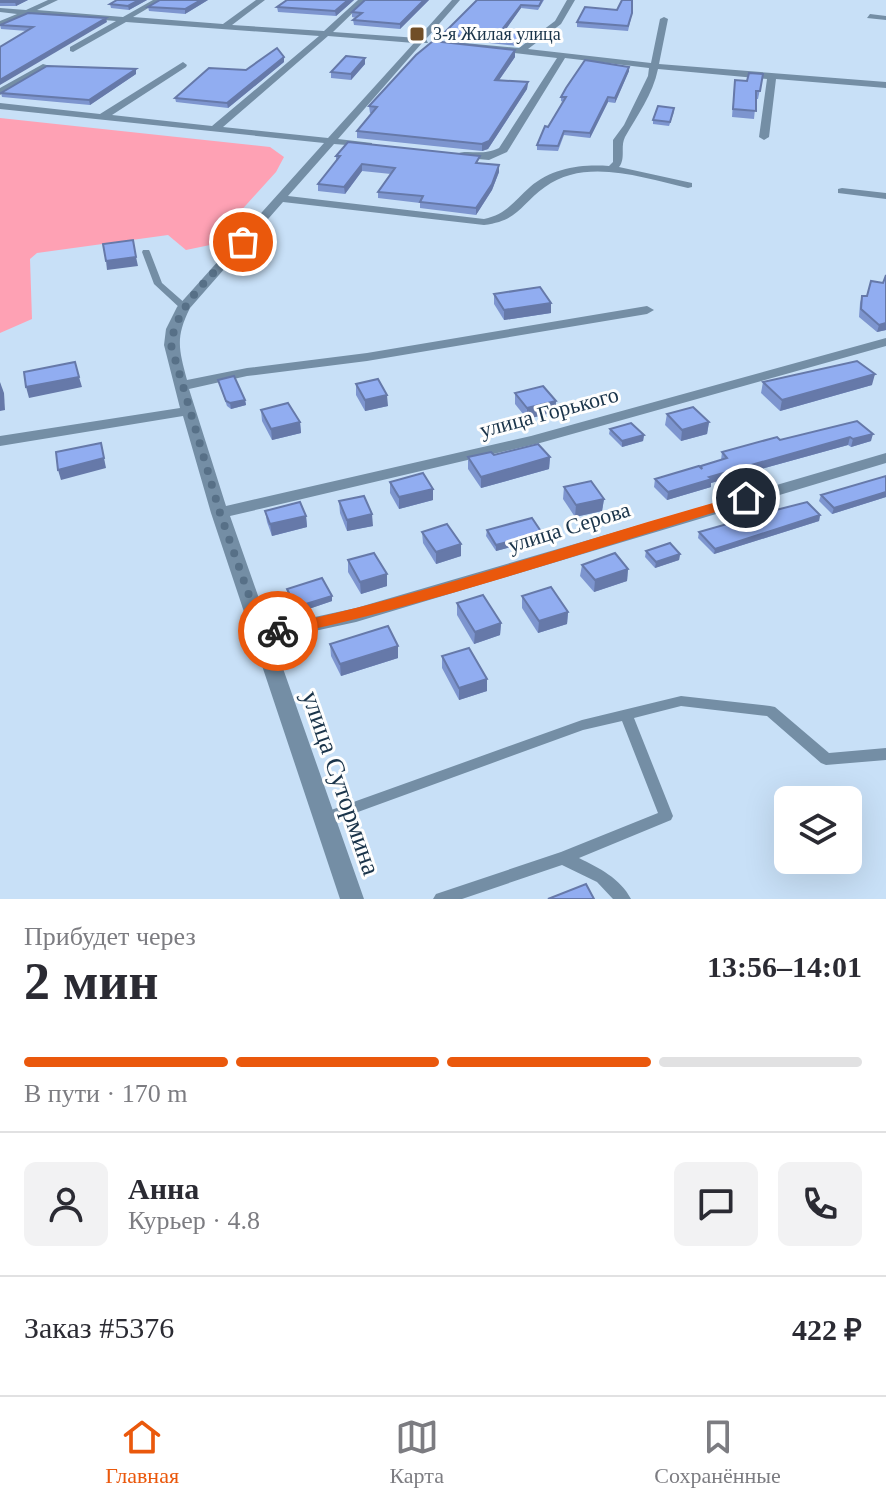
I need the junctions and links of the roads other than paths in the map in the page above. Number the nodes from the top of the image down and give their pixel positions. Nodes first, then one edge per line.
1 (54, 0) edge
2 (158, 0) edge
3 (261, 0) edge
4 (362, 0) edge
5 (456, 0) edge
6 (571, 0) edge
7 (0, 10) edge
8 (26, 13) junction
9 (870, 16) dead end
10 (886, 18) edge
11 (126, 19) junction
12 (664, 19) dead end
13 (0, 24) edge
14 (225, 26) junction
15 (327, 33) junction
16 (417, 40) junction
17 (432, 42) edge
18 (447, 43) edge
19 (73, 49) dead end
20 (521, 51) junction
21 (563, 55) junction
22 (183, 65) dead end
23 (655, 65) junction
24 (46, 66) edge
25 (772, 77) junction
26 (886, 85) edge
27 (0, 92) edge
28 (0, 106) edge
29 (102, 117) junction
30 (215, 128) junction
31 (764, 137) dead end
32 (332, 141) junction
33 (379, 146) edge
34 (442, 153) edge
35 (611, 170) junction
36 (688, 185) dead end
37 (842, 191) dead end
38 (886, 196) edge
39 (282, 199) junction
40 (146, 252) dead end
41 (184, 307) junction
42 (647, 310) dead end
43 (886, 342) edge
44 (181, 386) junction
45 (188, 411) junction
46 (0, 441) edge
47 (886, 458) edge
48 (220, 513) junction
49 (263, 635) junction
50 (626, 714) junction
51 (886, 754) edge
52 (325, 818) junction
53 (563, 858) junction
54 (352, 899) edge
55 (441, 899) edge
56 (623, 899) edge

1 - 8 street
2 - 11 street
3 - 14 street
4 - 15 street
5 - 16 street
6 - 20 street
7 - 8 street
8 - 11 street
8 - 13 street
9 - 10 street
11 - 14 street
11 - 19 street
12 - 23 street
14 - 15 street
15 - 16 street
15 - 30 street
16 - 17 street
16 - 32 street
18 - 20 street
20 - 21 street
21 - 23 street
21 - 34 street
22 - 29 street
23 - 25 street
23 - 35 street
24 - 27 street
25 - 26 street
25 - 31 street
28 - 29 street
29 - 30 street
30 - 32 street
32 - 33 street
32 - 39 street
35 - 36 street
35 - 39 street
37 - 38 street
39 - 41 street
40 - 41 lane
41 - 44 street, улица Сутормина
42 - 44 street
43 - 48 street, улица Горького
44 - 45 street, улица Сутормина
45 - 46 street
45 - 48 street, улица Сутормина
47 - 49 street, улица Серова
48 - 49 street, улица Сутормина
49 - 52 street, улица Сутормина
50 - 51 lane
50 - 52 lane
50 - 53 lane
52 - 54 street, улица Сутормина
53 - 55 lane
53 - 56 lane

